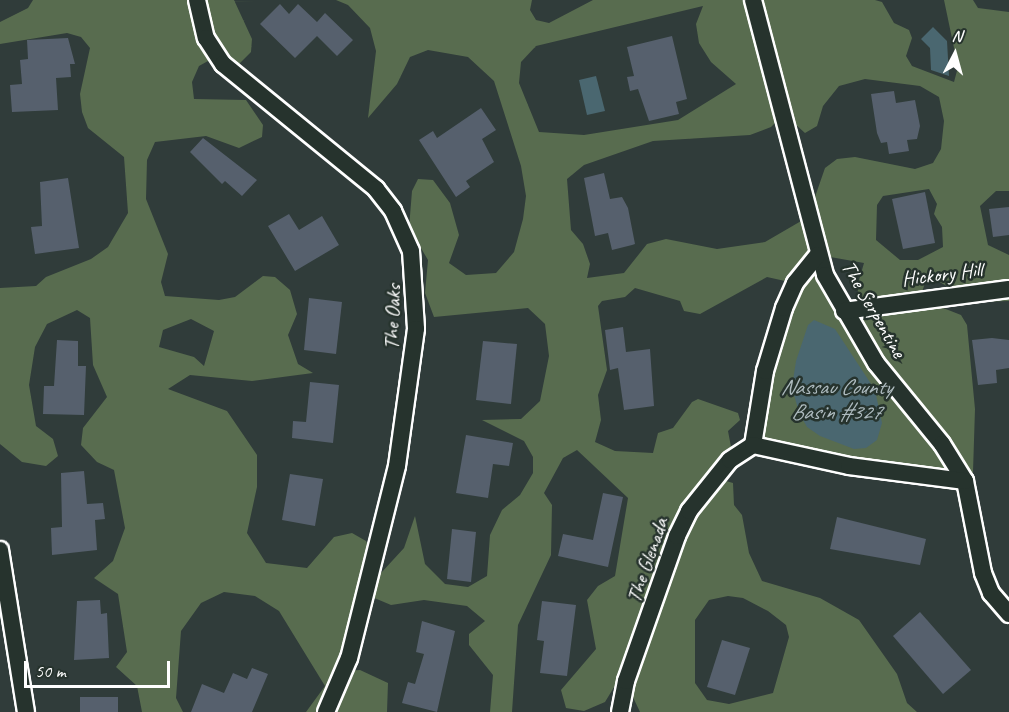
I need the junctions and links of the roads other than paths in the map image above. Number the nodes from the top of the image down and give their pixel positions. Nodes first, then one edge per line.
1 (197, 0) edge
2 (753, 0) edge
3 (818, 255) junction
4 (1009, 289) edge
5 (844, 311) junction
6 (753, 445) junction
7 (964, 481) junction
8 (0, 550) edge
9 (1009, 614) edge
10 (26, 712) edge
11 (326, 712) edge
12 (620, 712) edge

1 - 11 street, The Oaks
2 - 3 street, The Serpentine
3 - 5 street, The Serpentine
3 - 6 street
4 - 5 street, Hickory Hill
5 - 7 street, The Serpentine
6 - 7 street
6 - 12 street, The Glenada
7 - 9 street, The Serpentine
8 - 10 street

